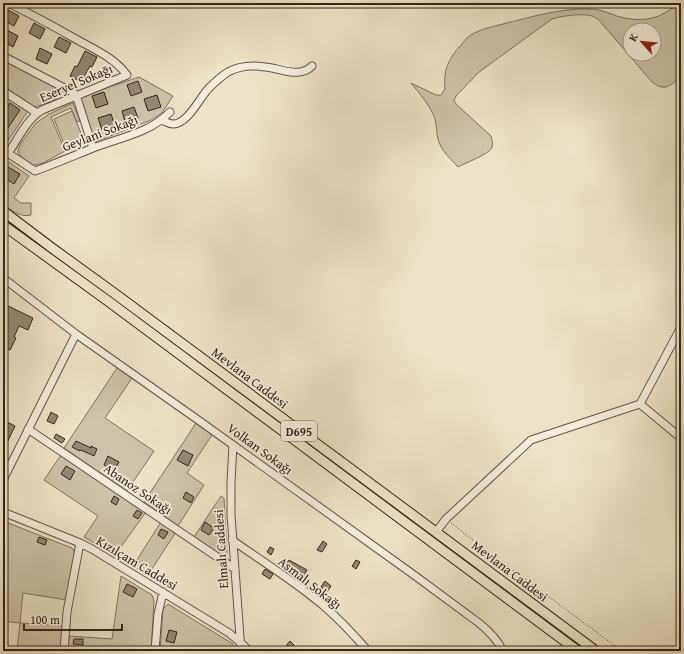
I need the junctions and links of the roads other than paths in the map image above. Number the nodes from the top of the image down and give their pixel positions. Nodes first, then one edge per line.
1 (8, 3) edge
2 (3, 56) edge
3 (312, 66) dead end
4 (3, 91) edge
5 (76, 95) junction
6 (170, 112) dead end
7 (37, 113) junction
8 (161, 120) junction
9 (93, 148) junction
10 (5, 152) edge
11 (3, 212) edge
12 (3, 225) edge
13 (3, 278) edge
14 (681, 326) edge
15 (76, 334) junction
16 (640, 404) junction
17 (28, 429) junction
18 (681, 438) edge
19 (233, 445) junction
20 (3, 480) edge
21 (3, 512) edge
22 (436, 532) junction
23 (232, 540) junction
24 (80, 543) junction
25 (234, 569) junction
26 (162, 592) junction
27 (240, 642) junction
28 (64, 651) edge
29 (155, 651) edge
30 (241, 651) edge
31 (249, 651) edge
32 (368, 651) edge
33 (503, 651) edge
34 (578, 651) edge
35 (596, 651) edge

1 - 5 street, Eseryel Sokağı
2 - 5 street
3 - 8 street
4 - 7 street
5 - 7 street, Eseryel Sokağı
5 - 9 street
6 - 8 street, Geylani Sokağı
7 - 10 street, Eseryel Sokağı
8 - 9 street, Geylani Sokağı
9 - 10 street, Geylani Sokağı
11 - 22 main road, Mevlana Caddesi / D695
12 - 34 main road, Mevlana Caddesi / D695
13 - 15 street, Volkan Sokağı
14 - 16 street
15 - 17 street
15 - 19 street, Volkan Sokağı
16 - 18 street
16 - 22 street
17 - 20 street
17 - 25 street, Abanoz Sokağı
19 - 23 street, Elmalı Caddesi
19 - 33 street, Volkan Sokağı
21 - 24 street, Kızılçam Caddesi
22 - 35 main road, Mevlana Caddesi / D695
23 - 25 street, Elmalı Caddesi
23 - 32 street, Asmalı Sokağı
24 - 26 street, Kızılçam Caddesi
24 - 28 street
25 - 27 street, Elmalı Caddesi
26 - 27 street, Kızılçam Caddesi
26 - 29 street
27 - 30 street, Elmalı Caddesi
27 - 31 street, Kızılçam Caddesi

